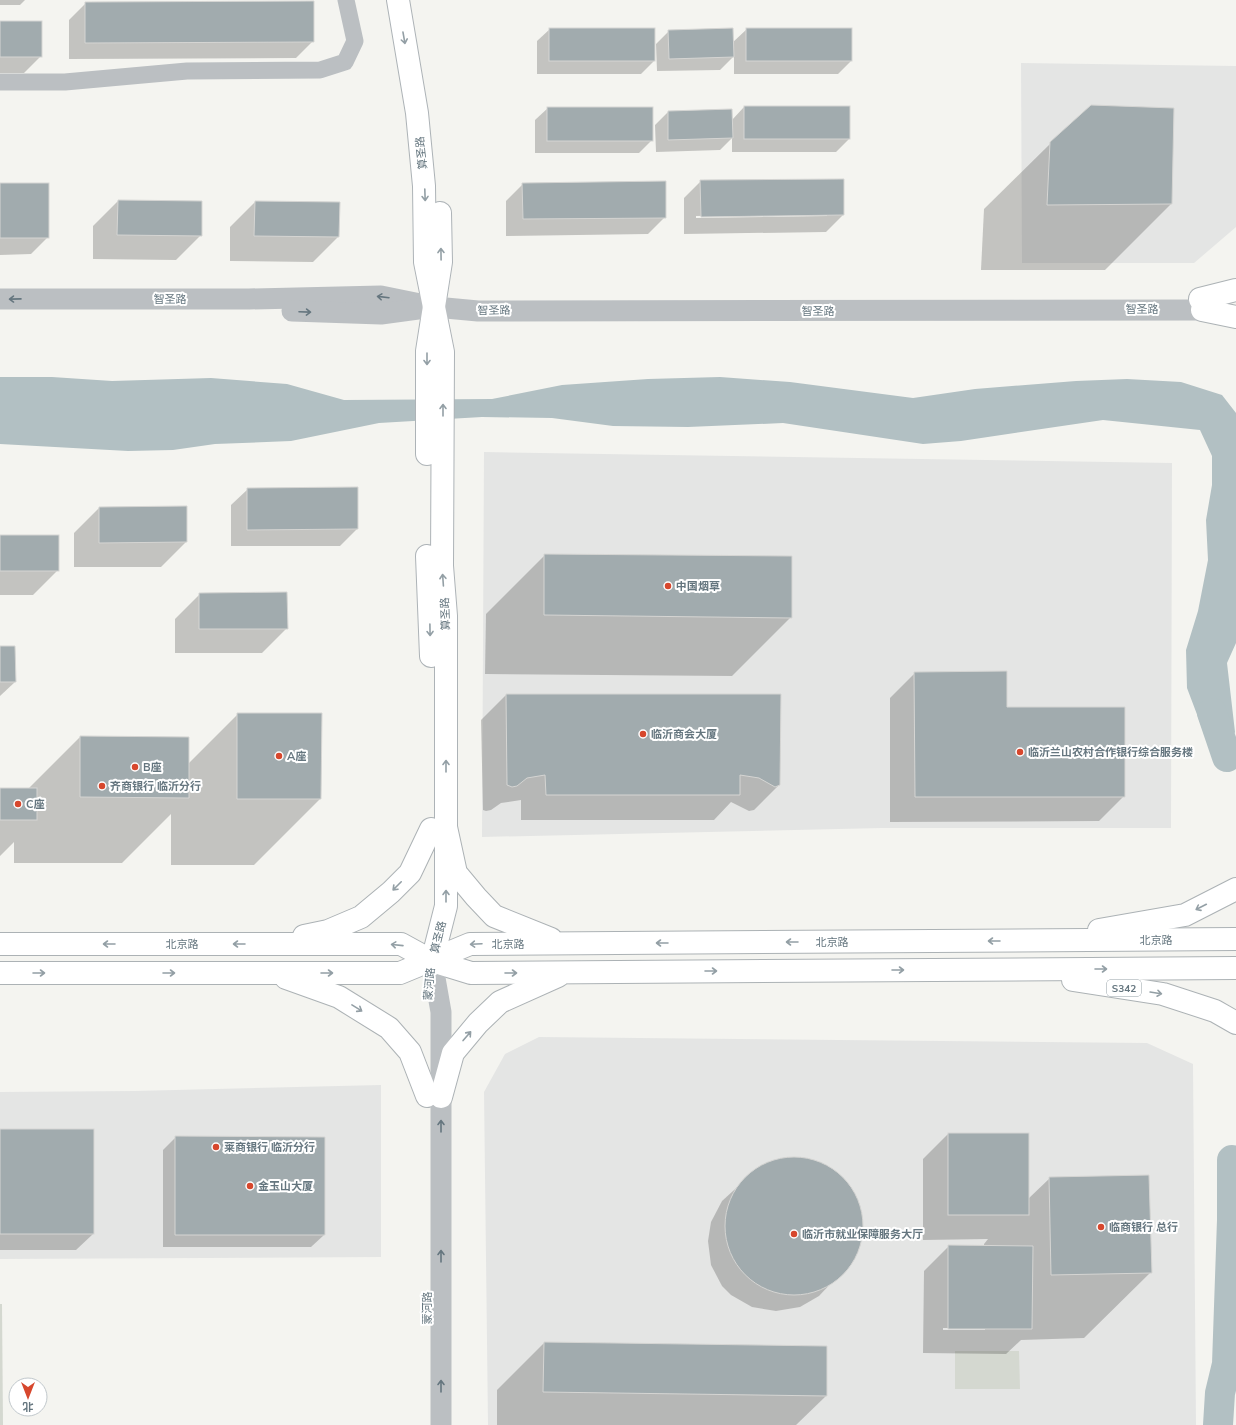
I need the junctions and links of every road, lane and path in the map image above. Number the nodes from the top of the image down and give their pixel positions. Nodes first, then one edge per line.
1 (346, 0) edge
2 (398, 0) edge
3 (413, 0) edge
4 (0, 82) edge
5 (1236, 290) edge
6 (0, 299) edge
7 (1201, 304) junction
8 (435, 307) junction
9 (0, 313) edge
10 (1236, 317) edge
11 (438, 828) junction
12 (1236, 889) edge
13 (1236, 939) edge
14 (1033, 941) junction
15 (0, 944) edge
16 (266, 944) junction
17 (561, 944) junction
18 (432, 961) junction
19 (1236, 968) edge
20 (1006, 970) junction
21 (566, 972) junction
22 (0, 973) edge
23 (270, 973) junction
24 (1236, 1023) edge
25 (434, 1096) junction
26 (427, 1425) edge
27 (441, 1425) edge

1 - 4 street
2 -> 8 main road, 算圣路
8 -> 3 main road, 算圣路
5 - 7 main road
8 -> 6 street, 智圣路
7 - 8 street, 智圣路
7 - 10 main road
9 -> 8 street, 智圣路
8 - 11 main road, 算圣路
11 -> 16 main road
11 - 17 main road
11 - 18 main road, 算圣路
12 -> 14 main road
13 - 14 main road, 北京路
14 -> 17 main road, 北京路
16 -> 15 main road, 北京路
18 -> 16 main road, 北京路
17 -> 18 main road, 北京路
18 -> 21 main road, 北京路
23 -> 18 main road, 北京路
18 - 25 street, 蒙河路
20 -> 19 main road, 北京路
21 -> 20 main road, 北京路
20 -> 24 main road, S342
25 -> 21 main road
22 -> 23 main road, 北京路
23 -> 25 main road
25 - 26 street, 蒙河路
27 -> 25 street, 蒙河路

